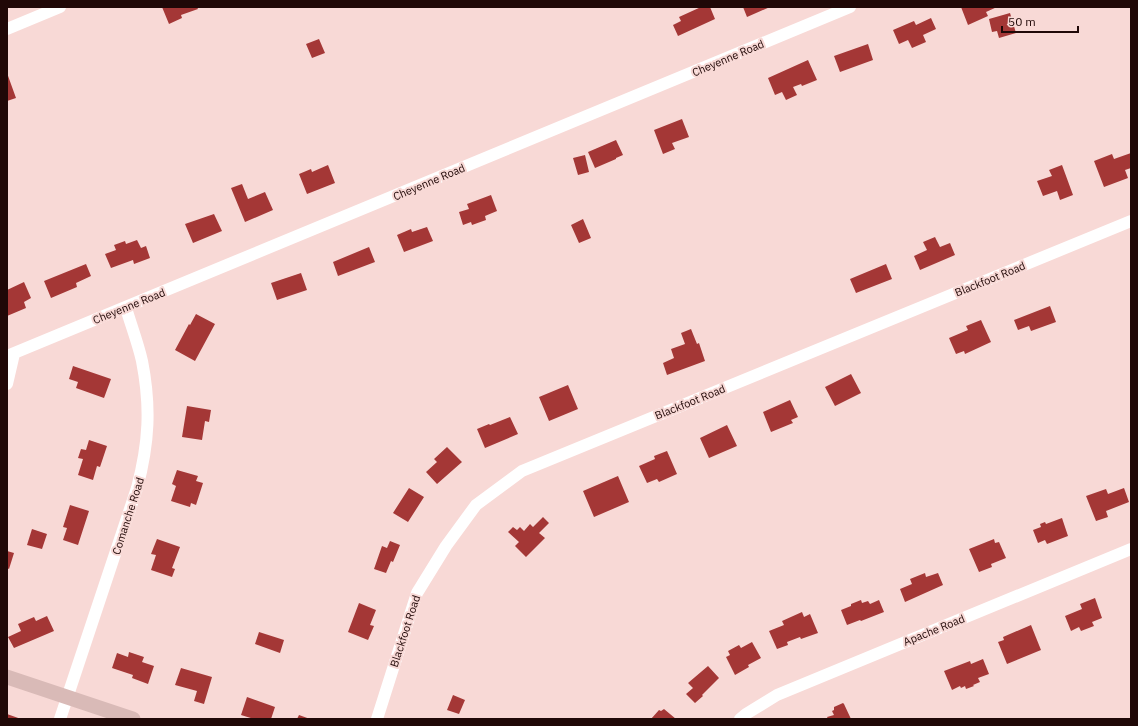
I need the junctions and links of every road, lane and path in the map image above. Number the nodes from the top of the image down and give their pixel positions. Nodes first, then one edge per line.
1 (60, 7) edge
2 (850, 7) edge
3 (7, 29) edge
4 (1131, 221) edge
5 (126, 308) junction
6 (10, 355) edge
7 (7, 384) edge
8 (1131, 549) edge
9 (7, 677) edge
10 (67, 697) junction
11 (60, 719) edge
12 (133, 719) edge
13 (377, 719) edge
14 (740, 719) edge

1 - 3 street
2 - 5 street, Cheyenne Road
4 - 13 street, Blackfoot Road
5 - 6 street, Cheyenne Road
5 - 10 street, Comanche Road
6 - 7 street
8 - 14 street, Apache Road
9 - 10 main road
10 - 11 street, Comanche Road
10 - 12 main road

